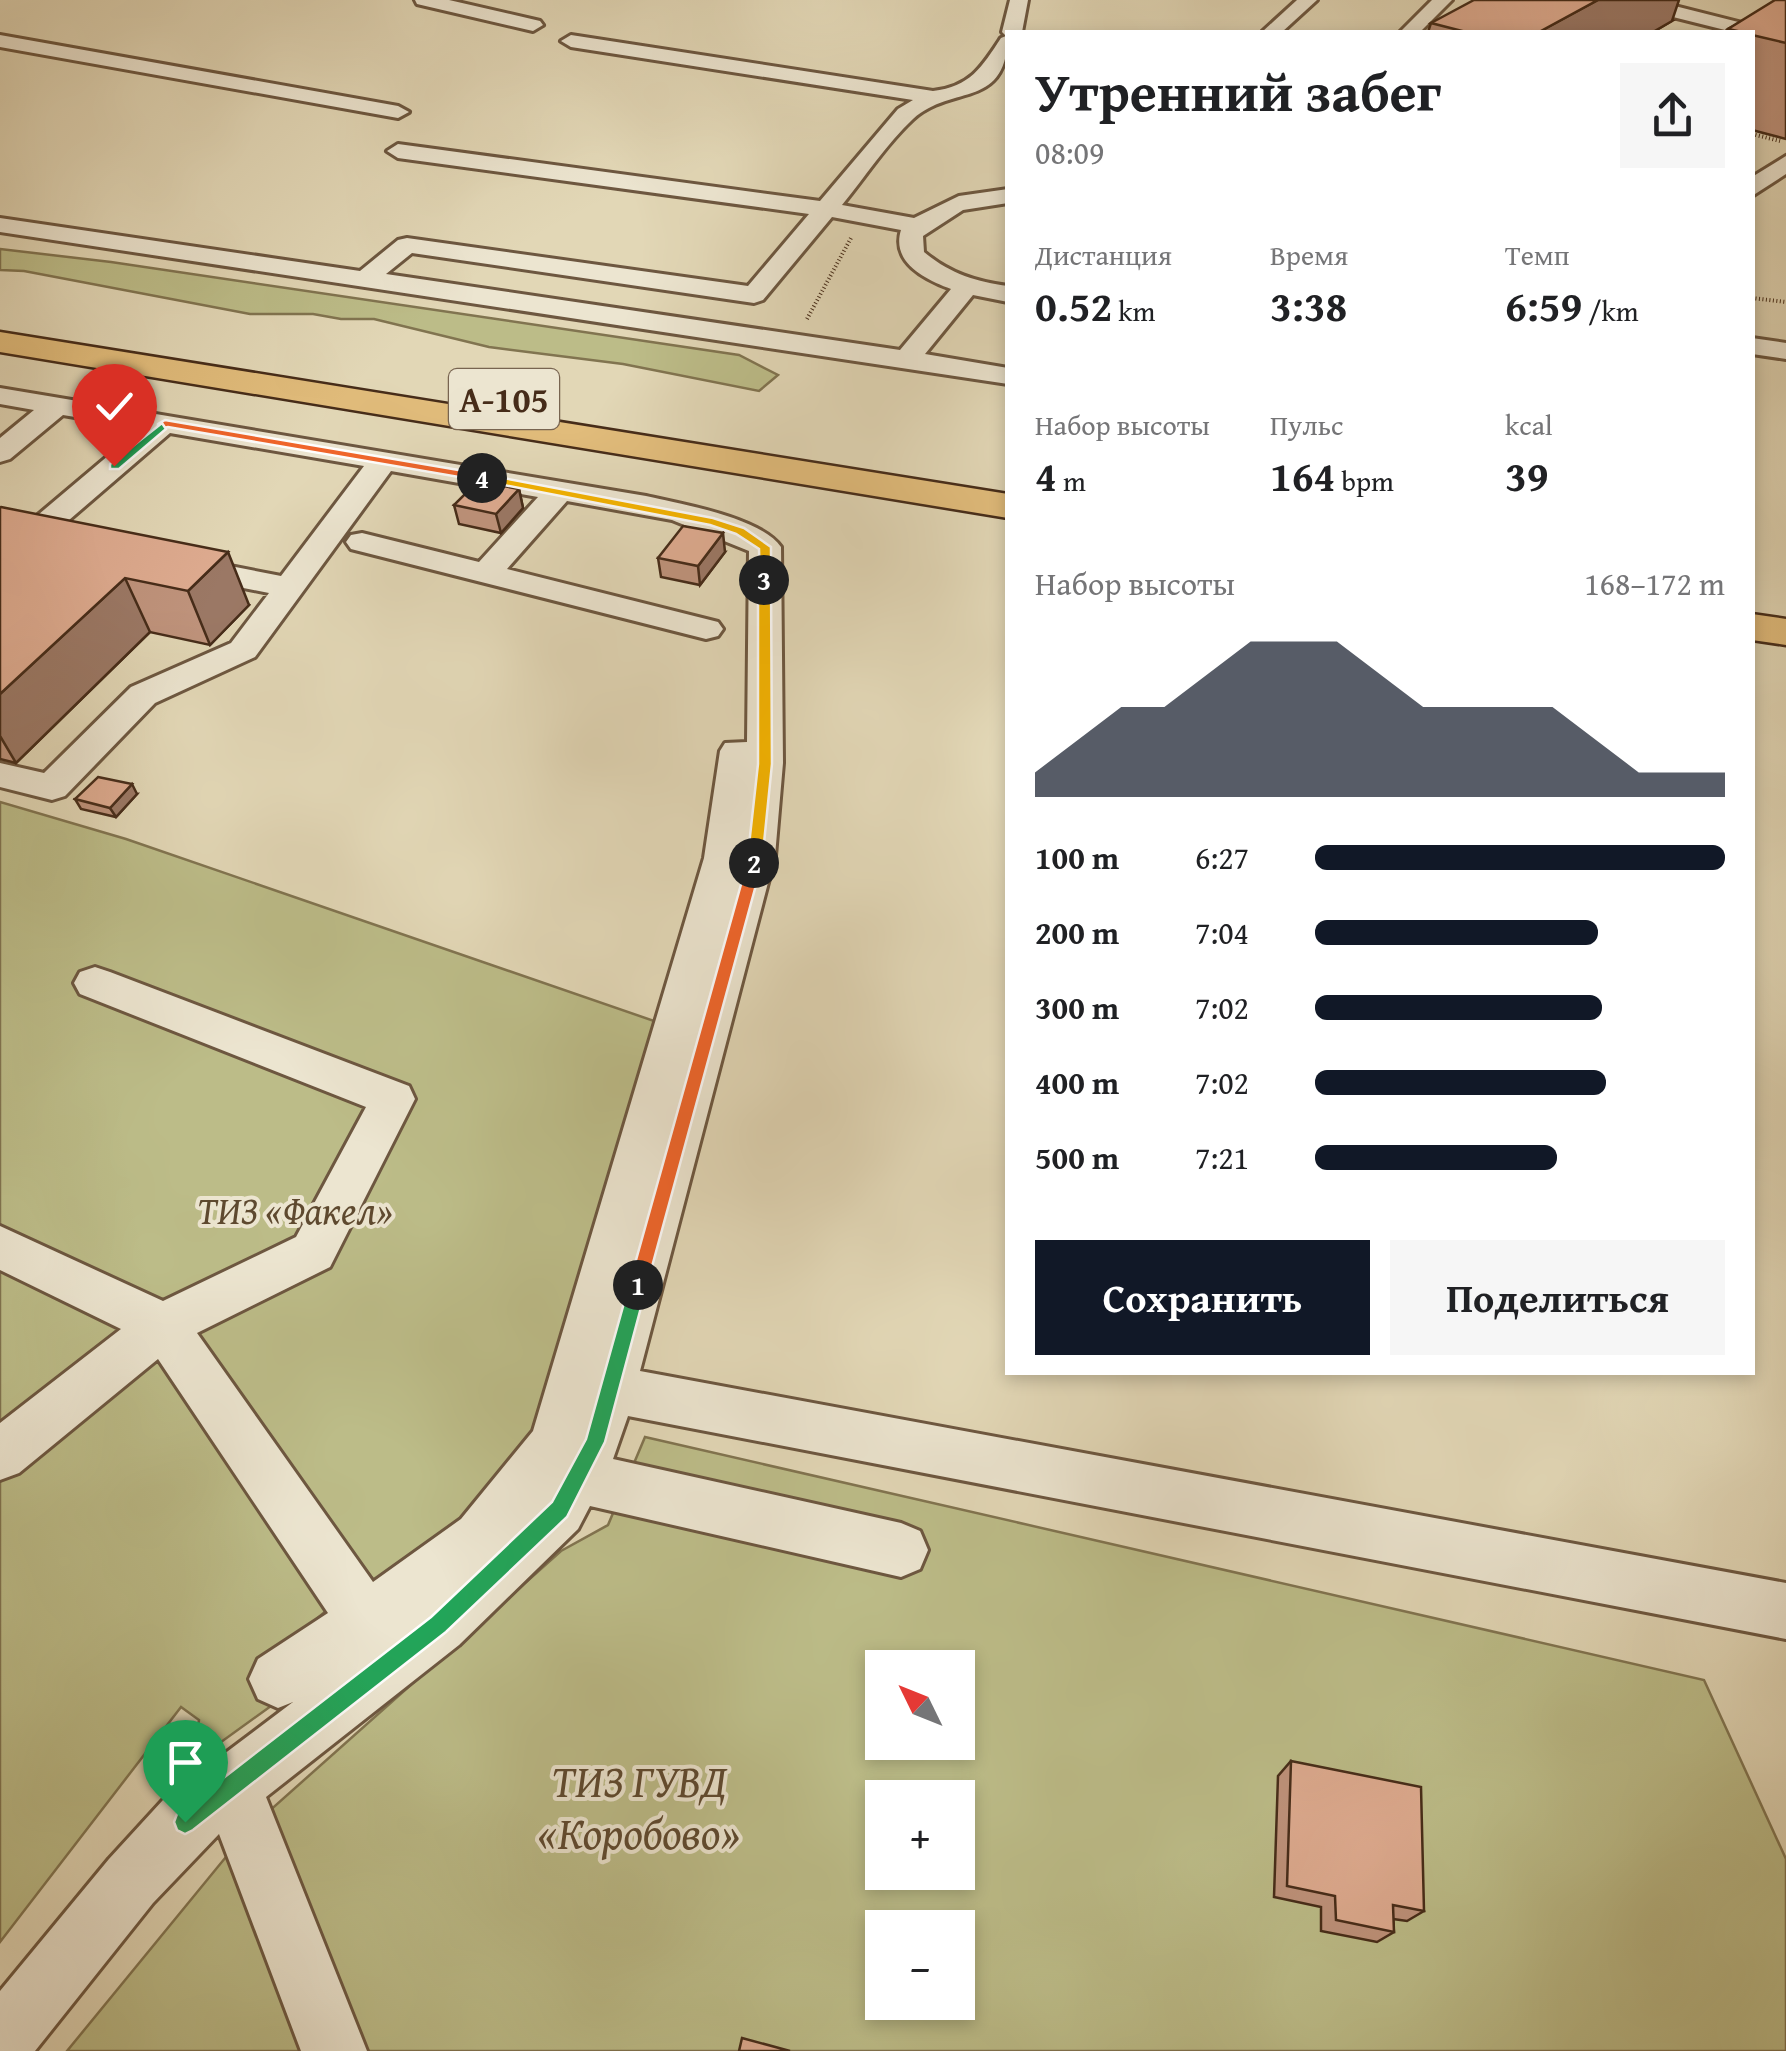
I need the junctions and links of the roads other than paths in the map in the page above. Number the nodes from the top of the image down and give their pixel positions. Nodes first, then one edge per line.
1 (424, 0) edge
2 (1020, 0) edge
3 (1308, 0) edge
4 (1443, 0) edge
5 (1628, 0) edge
6 (532, 24) dead end
7 (1012, 30) edge
8 (1273, 30) edge
9 (1411, 30) edge
10 (1746, 30) edge
11 (1755, 32) edge
12 (570, 40) dead end
13 (1786, 40) edge
14 (0, 41) edge
15 (1005, 47) edge
16 (933, 97) junction
17 (398, 112) dead end
18 (398, 151) dead end
19 (1005, 196) edge
20 (824, 209) junction
21 (0, 224) edge
22 (918, 226) junction
23 (366, 278) junction
24 (966, 288) junction
25 (1005, 294) edge
26 (0, 318) edge
27 (0, 342) edge
28 (1755, 346) edge
29 (1786, 351) edge
30 (907, 360) junction
31 (1005, 376) edge
32 (0, 396) edge
33 (57, 406) junction
34 (165, 424) junction
35 (0, 453) edge
36 (384, 460) junction
37 (1005, 479) edge
38 (559, 492) junction
39 (1005, 506) edge
40 (740, 531) junction
41 (32, 536) junction
42 (362, 542) dead end
43 (72, 544) edge
44 (161, 562) edge
45 (0, 563) edge
46 (486, 573) junction
47 (289, 588) junction
48 (1755, 599) edge
49 (1786, 604) edge
50 (1755, 627) edge
51 (706, 629) dead end
52 (1786, 632) edge
53 (0, 775) edge
54 (95, 983) dead end
55 (0, 1247) edge
56 (163, 1326) junction
57 (610, 1389) junction
58 (0, 1455) edge
59 (577, 1477) junction
60 (901, 1550) dead end
61 (1786, 1610) edge
62 (365, 1619) junction
63 (278, 1679) dead end
64 (231, 1785) junction
65 (0, 2043) edge
66 (334, 2051) edge

1 - 6 street
2 - 7 street
3 - 8 street
4 - 9 street
5 - 10 street
11 - 13 street
12 - 16 street
14 - 17 street
15 - 16 street
16 - 20 street
18 - 20 street
19 - 22 street
20 - 22 street
20 - 23 street
21 - 23 street
22 - 24 street
23 - 30 street
24 - 25 street
24 - 30 street
26 - 37 highway, А-105
27 - 39 highway, А-105
28 - 29 street
30 - 31 street
32 - 33 street
33 - 34 street
33 - 35 street
34 - 36 street
34 - 41 street
36 - 38 street
36 - 47 street
38 - 40 street
38 - 46 street
40 - 57 street
40 - 62 street
41 - 43 street
41 - 45 street
42 - 46 street
44 - 47 street
46 - 51 street
47 - 53 street
48 - 49 highway
50 - 52 highway
54 - 56 street
55 - 56 street
56 - 58 street
56 - 62 street
57 - 59 street
57 - 61 street
59 - 60 street
59 - 64 street
62 - 63 street
64 - 65 street
64 - 66 street

